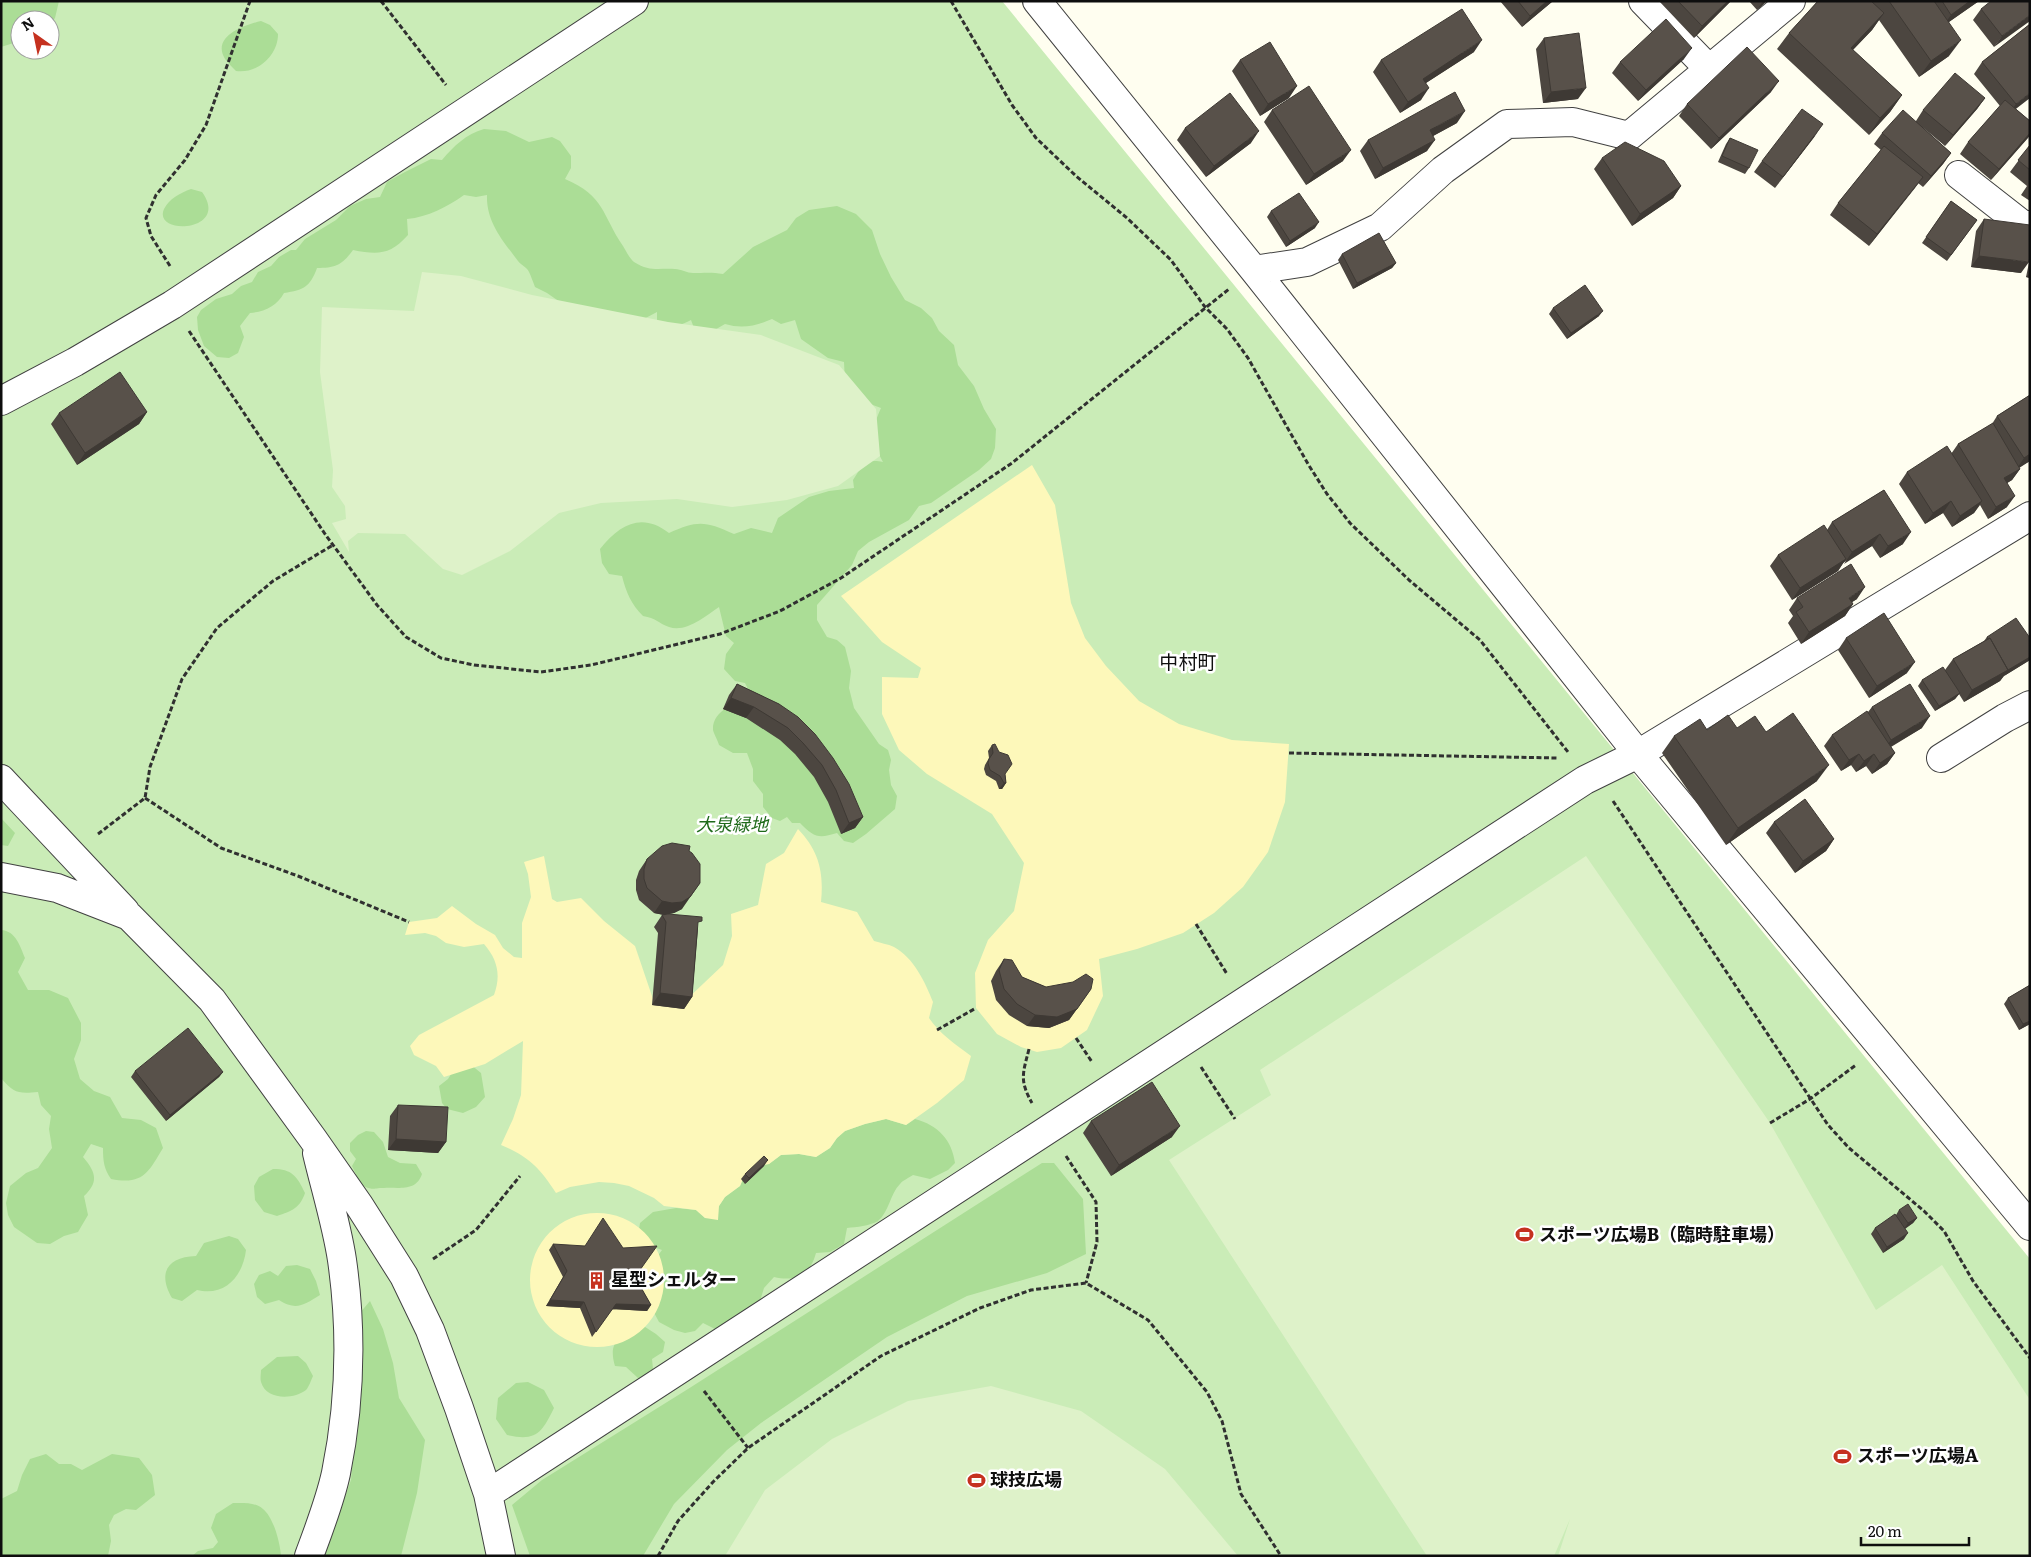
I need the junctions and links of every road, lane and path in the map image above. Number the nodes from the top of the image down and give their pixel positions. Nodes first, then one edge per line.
1 (250, 1) edge
2 (381, 1) edge
3 (634, 1) edge
4 (950, 1) edge
5 (1037, 1) edge
6 (1643, 1) edge
7 (1791, 1) edge
8 (1709, 69) junction
9 (466, 111) junction
10 (1959, 175) dead end
11 (2030, 225) edge
12 (1254, 270) junction
13 (180, 300) junction
14 (1205, 307) junction
15 (1, 401) edge
16 (2030, 516) edge
17 (334, 545) junction
18 (2030, 705) edge
19 (1949, 745) dead end
20 (1289, 753) dead end
21 (1638, 754) junction
22 (1585, 771) junction
23 (1, 779) edge
24 (144, 798) junction
25 (71, 853) junction
26 (1, 877) edge
27 (129, 916) junction
28 (410, 922) dead end
29 (1196, 924) dead end
30 (1244, 1003) junction
31 (976, 1008) dead end
32 (937, 1030) dead end
33 (1184, 1042) junction
34 (1881, 1047) junction
35 (1029, 1049) dead end
36 (1810, 1099) junction
37 (1235, 1119) dead end
38 (1770, 1123) dead end
39 (1047, 1130) junction
40 (314, 1138) junction
41 (520, 1176) dead end
42 (2030, 1226) edge
43 (432, 1259) dead end
44 (1086, 1283) junction
45 (2030, 1358) edge
46 (685, 1367) junction
47 (748, 1448) junction
48 (488, 1494) junction
49 (309, 1556) edge
50 (501, 1556) edge
51 (658, 1556) edge
52 (1281, 1556) edge

1 - 13 path
2 - 9 path
3 - 9 street
4 - 14 path
5 - 12 street
6 - 8 street
7 - 8 street
8 - 12 street
9 - 13 street
10 - 11 street
12 - 14 path
12 - 21 street
13 - 15 street
13 - 17 path
14 - 17 path
14 - 22 path
16 - 21 street
17 - 24 path
18 - 19 street
20 - 22 path
21 - 22 street
21 - 34 street
22 - 30 street
22 - 36 path
23 - 25 street
24 - 25 path
24 - 28 path
25 - 27 street
26 - 27 street
27 - 40 street
29 - 30 path
30 - 33 street
31 - 32 path
33 - 37 path
33 - 39 street
34 - 36 path
34 - 42 street
35 - 39 path
36 - 38 path
36 - 45 path
39 - 44 path
39 - 46 street
40 - 48 street
40 - 49 street
41 - 43 path
44 - 47 path
44 - 52 path
46 - 47 path
46 - 48 street
47 - 51 path
48 - 50 street

